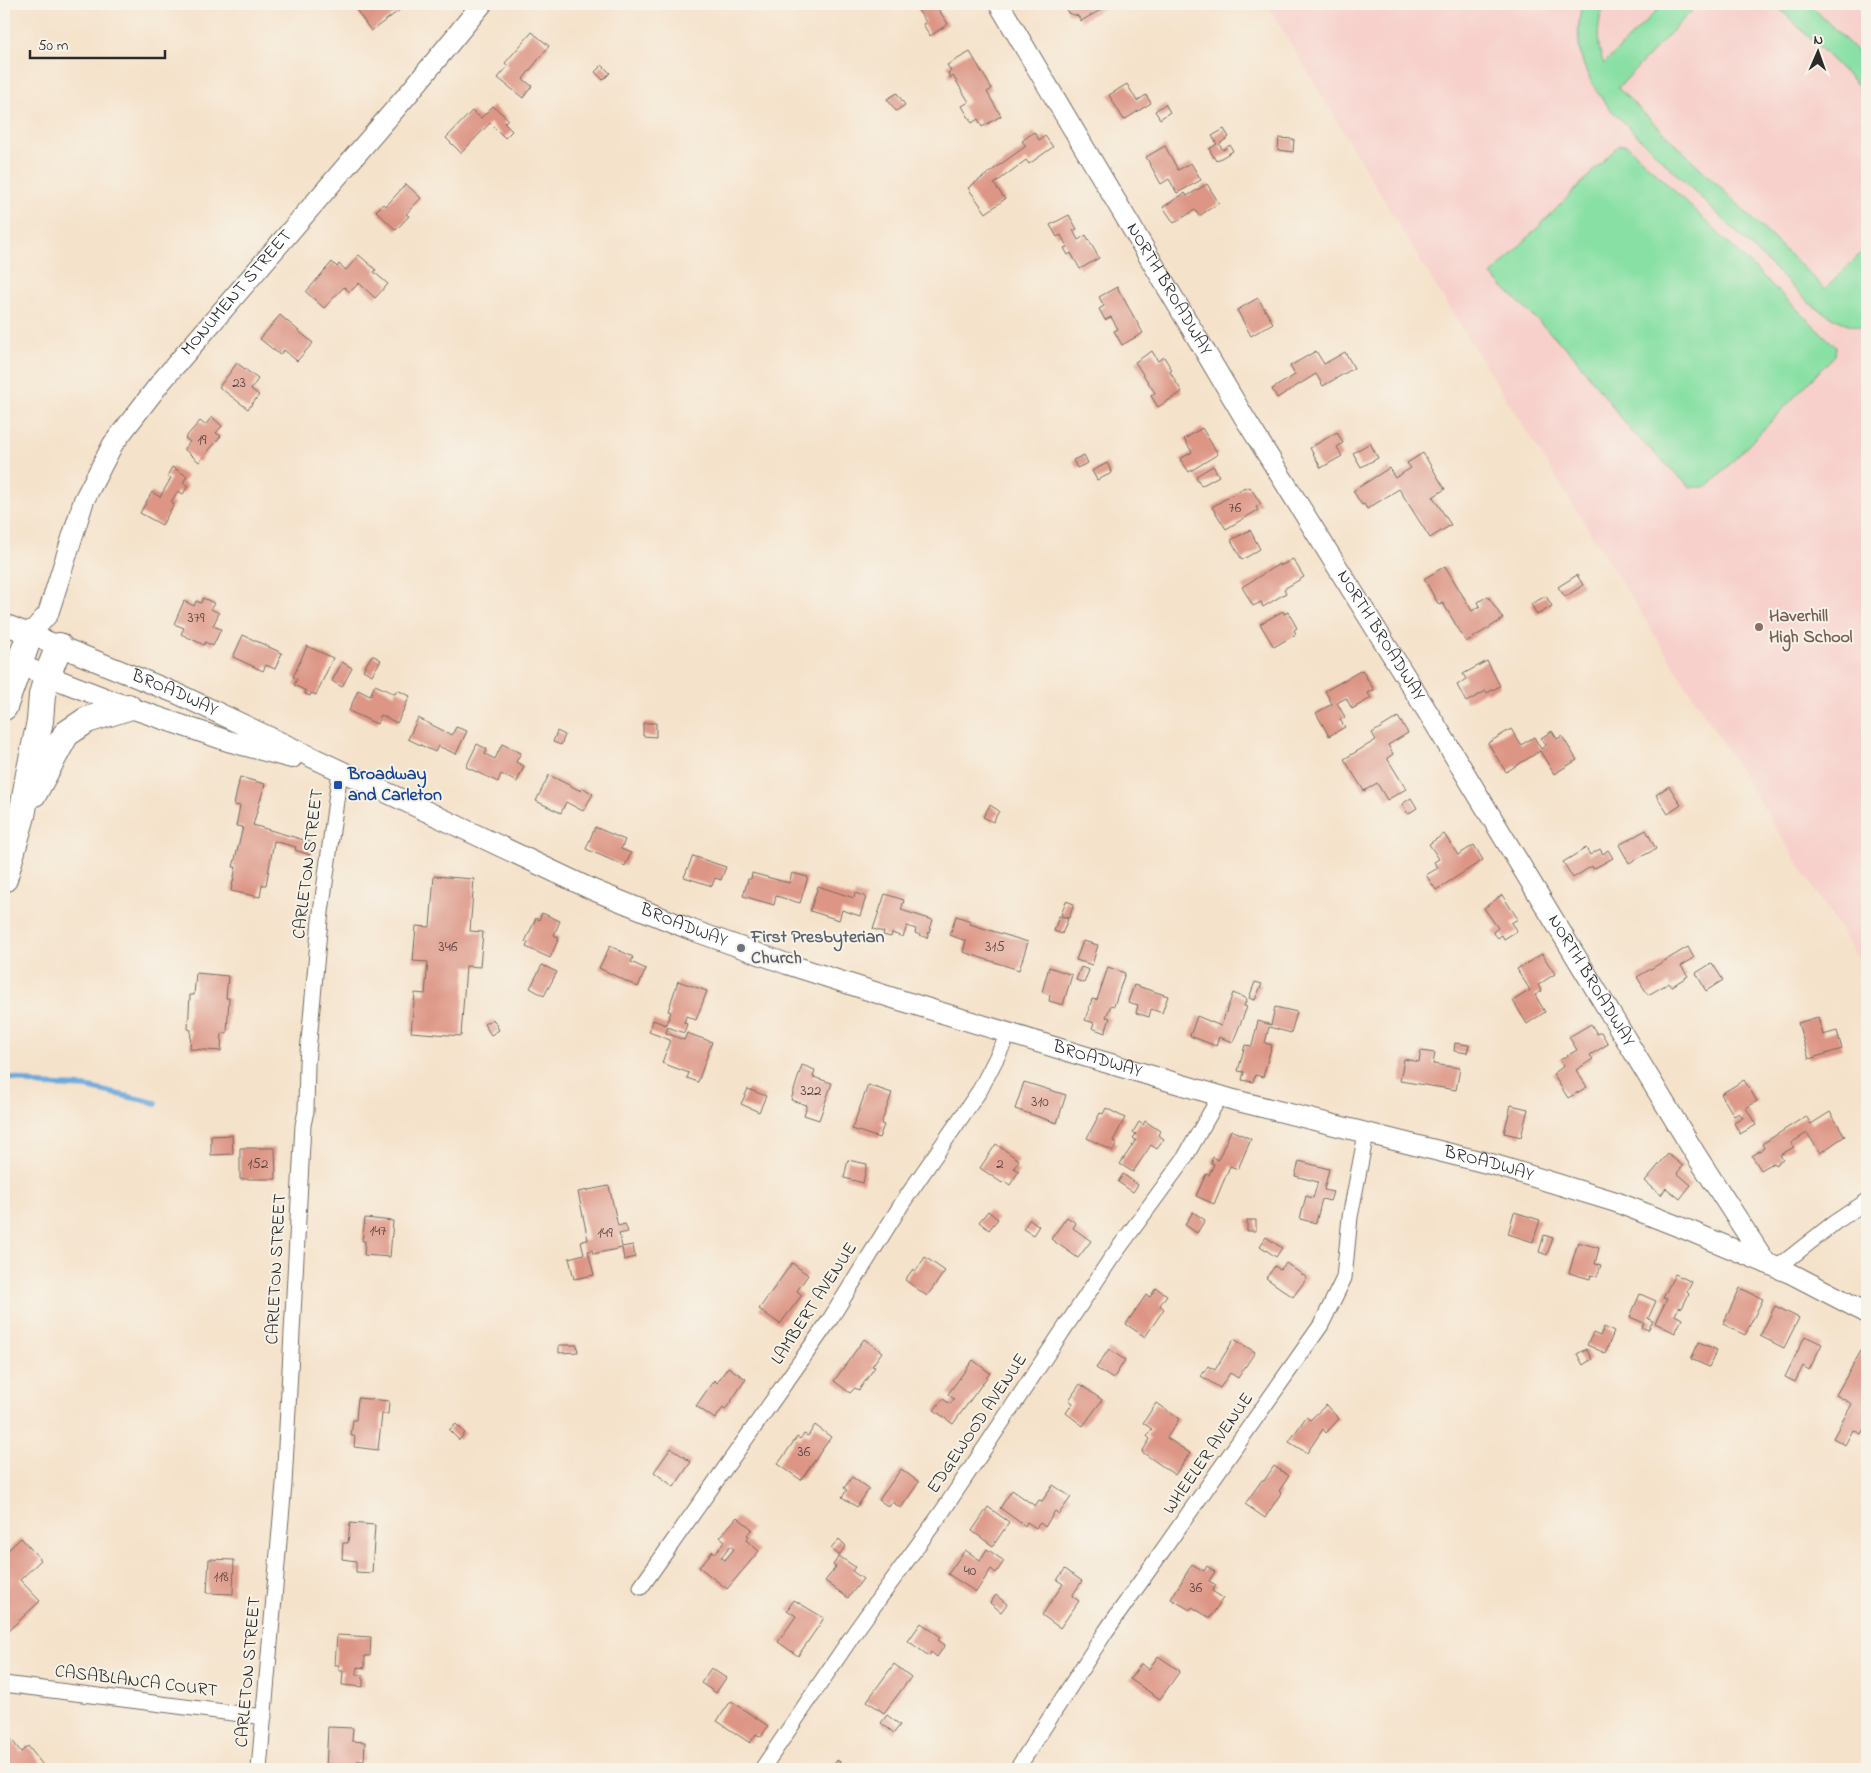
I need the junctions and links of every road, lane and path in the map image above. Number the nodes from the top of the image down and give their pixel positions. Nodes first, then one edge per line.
1 (482, 4) edge
2 (999, 4) edge
3 (48, 614) junction
4 (4, 624) edge
5 (30, 634) junction
6 (59, 646) junction
7 (11, 662) edge
8 (47, 676) junction
9 (4, 707) edge
10 (128, 707) junction
11 (340, 771) junction
12 (22, 816) junction
13 (4, 879) edge
14 (1009, 1034) junction
15 (1220, 1096) junction
16 (1366, 1134) junction
17 (1867, 1201) edge
18 (1772, 1265) junction
19 (1867, 1313) edge
20 (641, 1587) dead end
21 (4, 1684) edge
22 (264, 1717) junction
23 (259, 1769) edge
24 (762, 1769) edge
25 (1016, 1769) edge

1 - 3 main road, MONUMENT STREET
2 - 18 main road, NORTH BROADWAY
3 - 5 main road, MONUMENT STREET
3 - 6 main road
4 - 5 main road, BROADWAY
5 - 6 main road, BROADWAY
5 - 7 highway
6 - 8 highway
6 - 11 main road, BROADWAY
7 - 8 main road, BROADWAY
7 - 9 highway
8 - 10 main road, BROADWAY
8 - 12 highway
10 - 11 main road, BROADWAY
10 - 12 highway
11 - 14 main road, BROADWAY
11 - 22 street, CARLETON STREET
12 - 13 highway
14 - 15 main road, BROADWAY
14 - 20 street, LAMBERT AVENUE
15 - 16 main road, BROADWAY
15 - 24 street, EDGEWOOD AVENUE
16 - 18 main road, BROADWAY
16 - 25 street, WHEELER AVENUE
17 - 18 street
18 - 19 main road, BROADWAY
21 - 22 street, CASABLANCA COURT
22 - 23 street, CARLETON STREET

